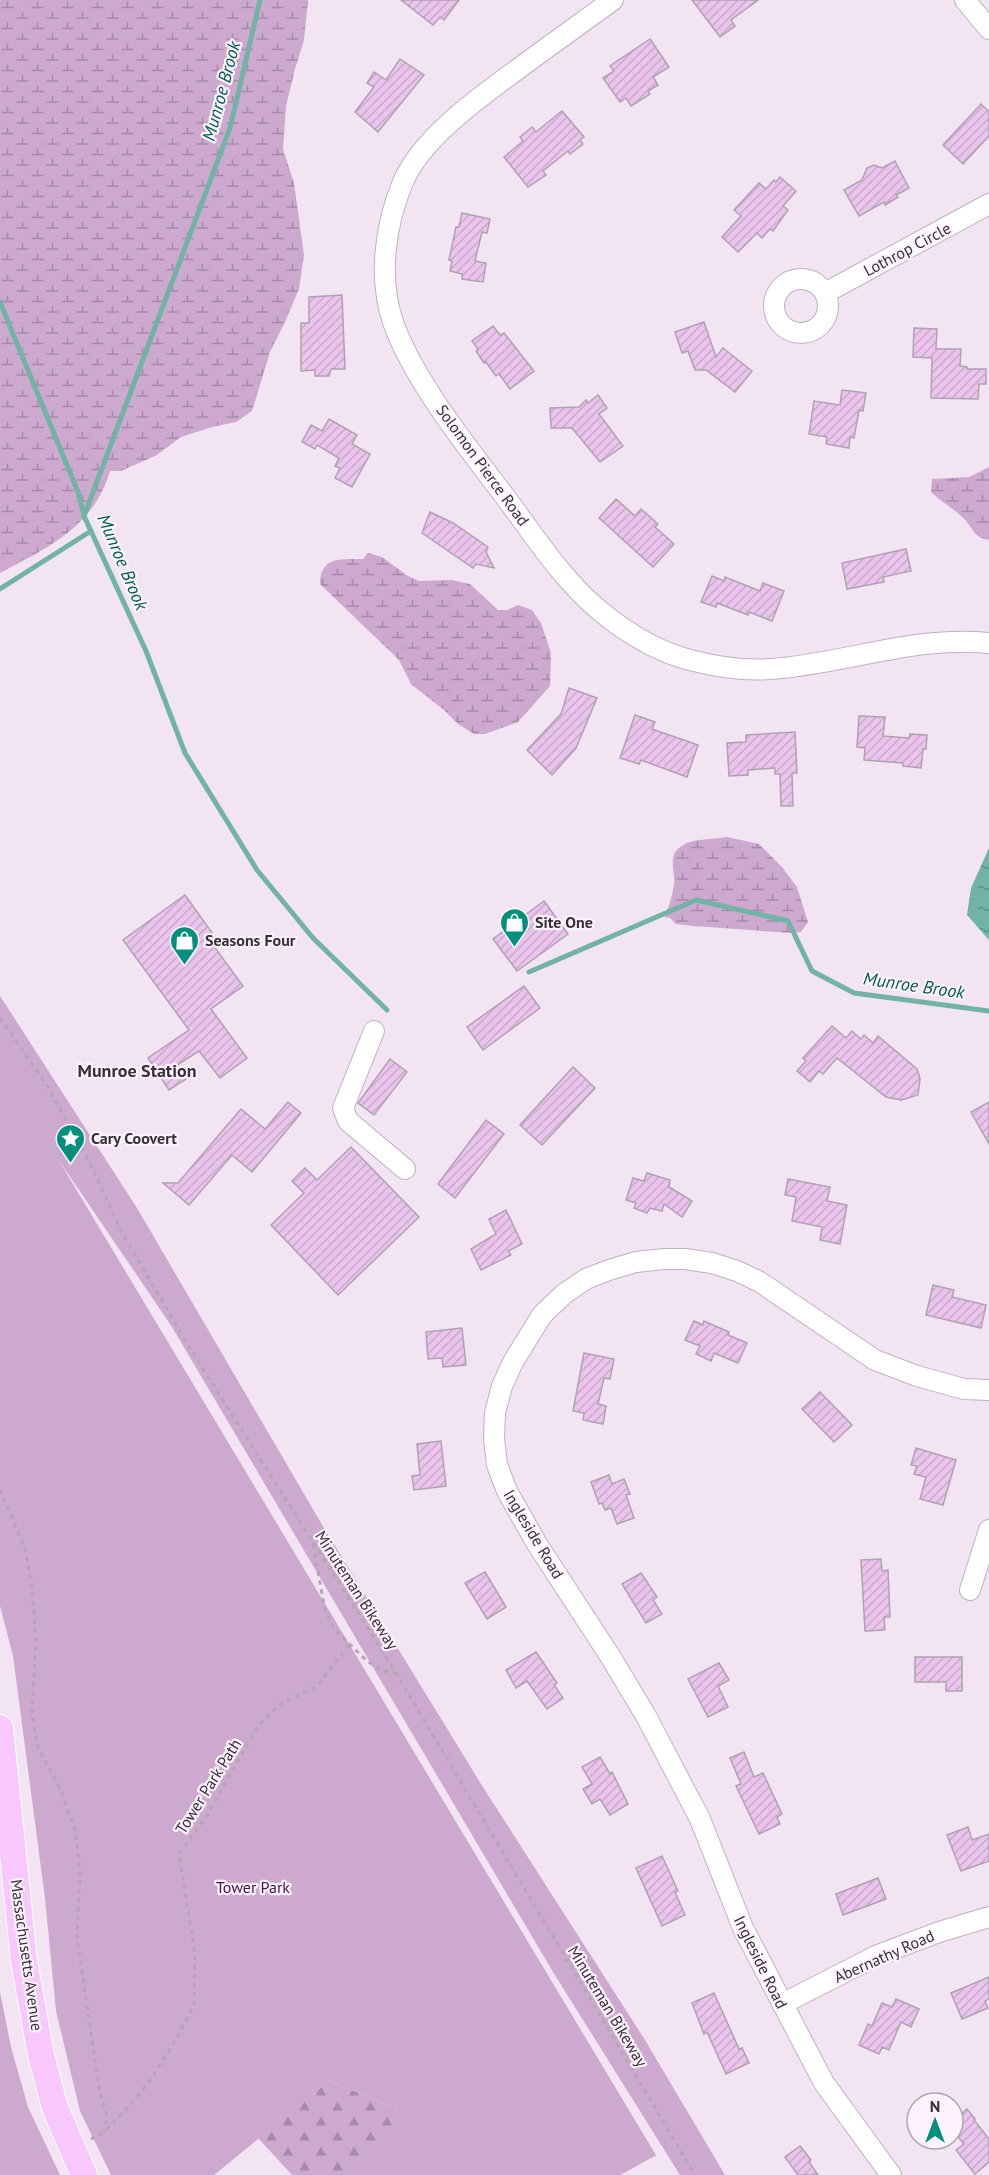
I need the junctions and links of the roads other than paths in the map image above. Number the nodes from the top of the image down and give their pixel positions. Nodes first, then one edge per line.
1 (613, 0) edge
2 (965, 0) edge
3 (989, 29) edge
4 (989, 204) edge
5 (825, 293) dead end
6 (989, 643) edge
7 (374, 1031) dead end
8 (405, 1169) dead end
9 (989, 1390) edge
10 (989, 1530) edge
11 (970, 1590) dead end
12 (0, 1728) edge
13 (989, 1917) edge
14 (782, 2004) junction
15 (84, 2175) edge
16 (891, 2175) edge

1 - 6 street, Solomon Pierce Road
2 - 3 street
4 - 5 street, Lothrop Circle
7 - 8 street
9 - 14 street, Ingleside Road
10 - 11 street
12 - 15 main road, Massachusetts Avenue
13 - 14 street, Abernathy Road
14 - 16 street, Ingleside Road

